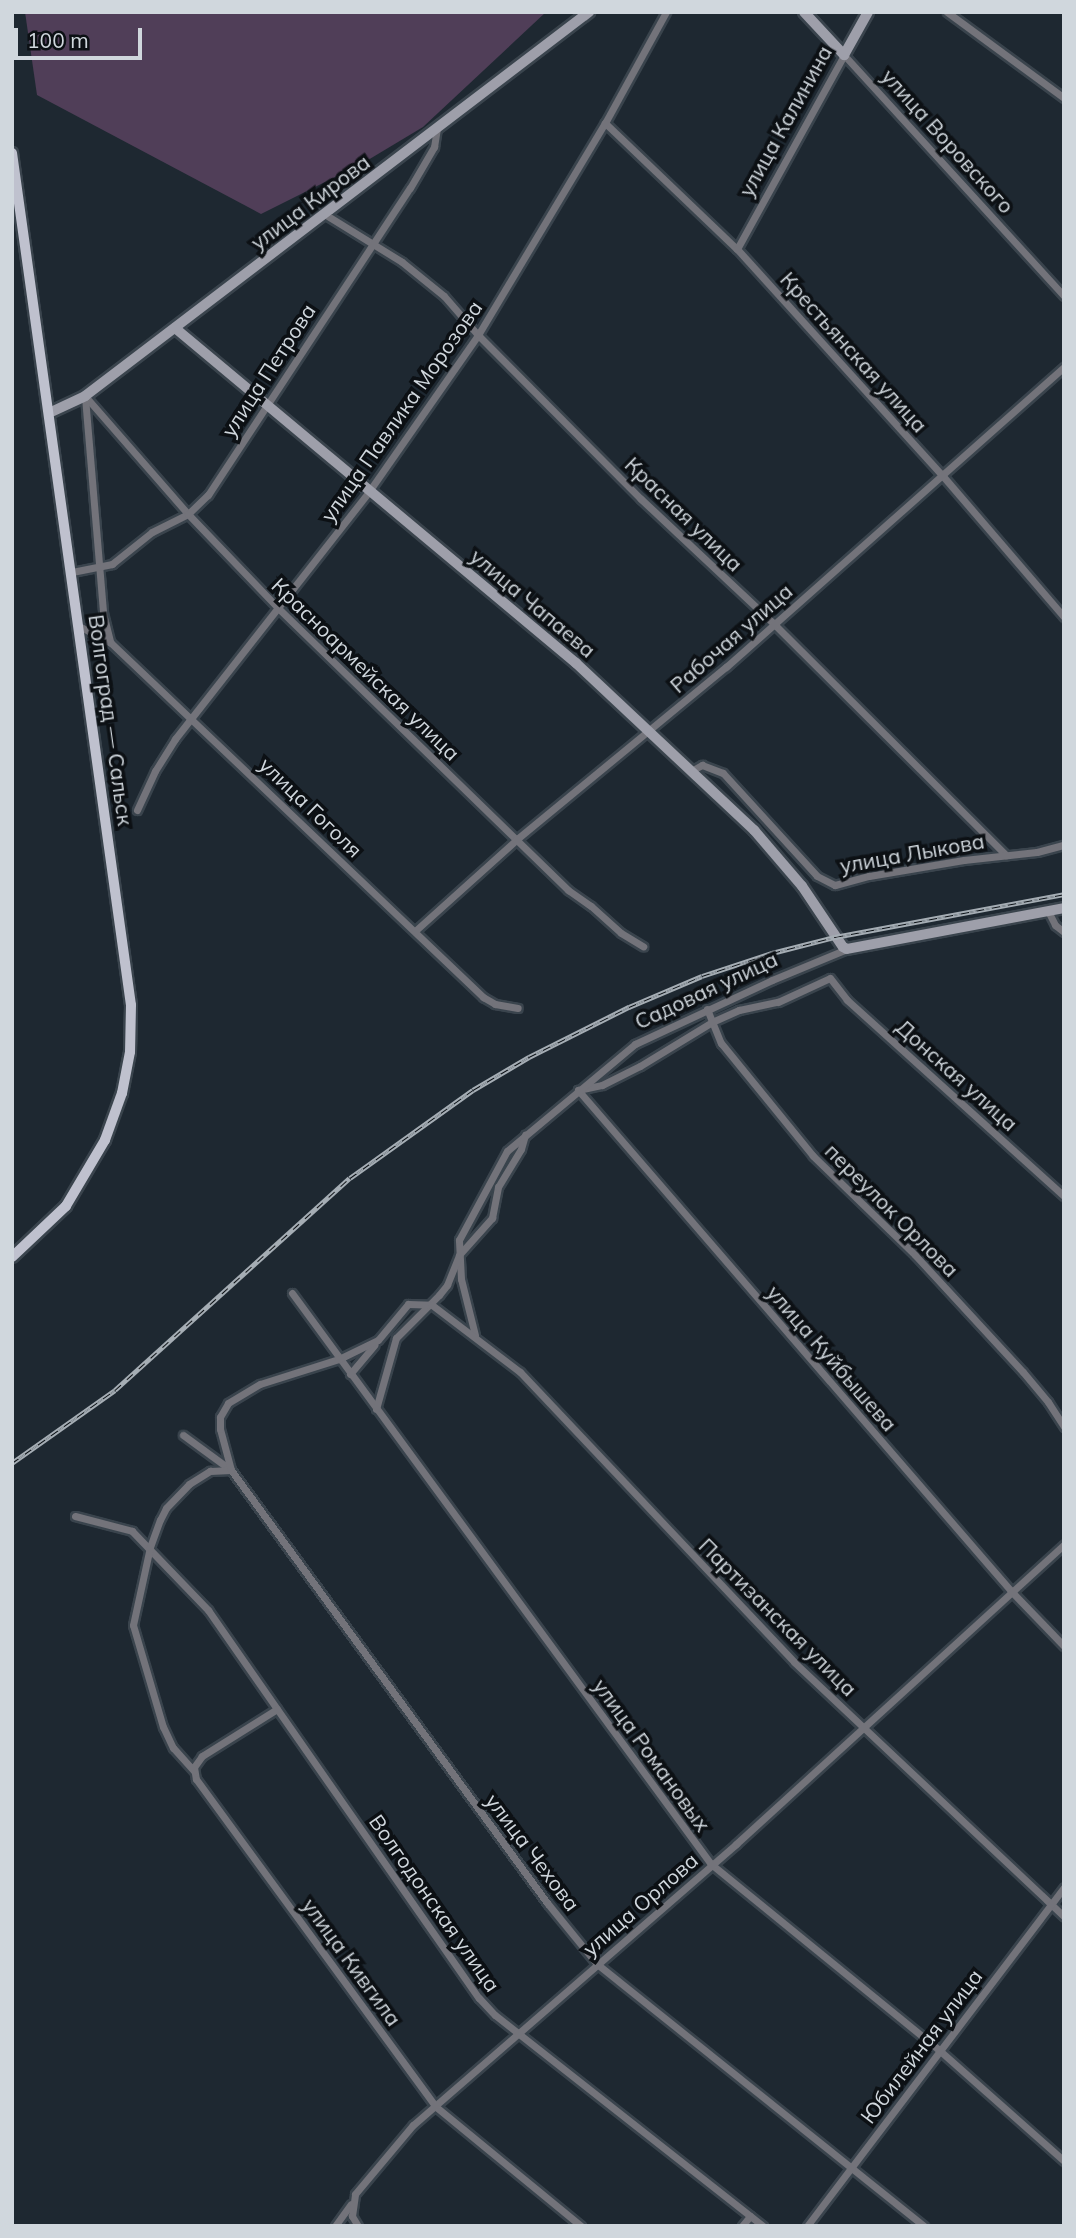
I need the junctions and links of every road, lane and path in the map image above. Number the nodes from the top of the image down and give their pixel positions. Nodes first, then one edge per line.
1 (589, 12) edge
2 (666, 12) edge
3 (804, 12) edge
4 (868, 12) edge
5 (947, 12) edge
6 (844, 55) junction
7 (1064, 98) edge
8 (605, 123) junction
9 (437, 129) junction
10 (12, 153) edge
11 (326, 215) junction
12 (374, 244) junction
13 (737, 249) junction
14 (1064, 296) edge
15 (175, 328) junction
16 (478, 335) junction
17 (1064, 366) edge
18 (85, 396) junction
19 (265, 405) junction
20 (49, 413) junction
21 (942, 475) junction
22 (370, 490) junction
23 (188, 514) junction
24 (100, 568) junction
25 (72, 572) junction
26 (278, 608) junction
27 (1064, 617) edge
28 (775, 625) junction
29 (79, 626) junction
30 (111, 643) junction
31 (192, 717) junction
32 (648, 731) junction
33 (691, 771) junction
34 (137, 810) dead end
35 (517, 839) junction
36 (1064, 845) edge
37 (1006, 855) junction
38 (1064, 908) edge
39 (1048, 911) junction
40 (415, 931) junction
41 (1064, 932) edge
42 (643, 946) dead end
43 (847, 949) junction
44 (830, 978) joint
45 (518, 1008) dead end
46 (707, 1009) junction
47 (712, 1021) junction
48 (578, 1090) junction
49 (527, 1132) junction
50 (1064, 1196) edge
51 (459, 1255) junction
52 (12, 1257) edge
53 (292, 1293) dead end
54 (429, 1304) junction
55 (475, 1335) junction
56 (377, 1340) junction
57 (339, 1359) junction
58 (350, 1374) junction
59 (376, 1409) junction
60 (1064, 1427) edge
61 (183, 1435) dead end
62 (231, 1470) junction
63 (75, 1516) dead end
64 (1064, 1545) edge
65 (150, 1547) junction
66 (1011, 1591) junction
67 (1064, 1646) edge
68 (277, 1709) junction
69 (863, 1727) junction
70 (194, 1771) junction
71 (711, 1864) junction
72 (1064, 1887) edge
73 (1051, 1905) junction
74 (1064, 1916) edge
75 (597, 1964) junction
76 (519, 2035) junction
77 (939, 2050) junction
78 (435, 2106) junction
79 (1064, 2161) edge
80 (851, 2168) junction
81 (352, 2202) junction
82 (750, 2216) junction
83 (335, 2226) edge
84 (358, 2226) edge
85 (581, 2226) edge
86 (742, 2226) edge
87 (763, 2226) edge
88 (807, 2226) edge
89 (924, 2226) edge

1 - 9 street, улица Кирова
2 - 8 street, улица Павлика Морозова
3 - 6 street, улица Воровского
4 - 6 street, улица Калинина
5 - 7 street
6 - 13 street, улица Калинина
6 - 14 street, улица Воровского
8 - 13 street, Крестьянская улица
8 - 16 street, улица Павлика Морозова
9 - 11 street, улица Кирова
9 - 12 street, улица Петрова
10 - 20 main road, Волгоград — Сальск
11 - 12 street, Красная улица
11 - 15 street, улица Кирова
12 - 16 street, Красная улица
12 - 19 street, улица Петрова
13 - 21 street, Крестьянская улица
15 - 18 street, улица Кирова
15 - 19 street, улица Чапаева
16 - 22 street, улица Павлика Морозова
16 - 28 street, Красная улица
17 - 21 street, Рабочая улица
18 - 20 street, улица Кирова
18 - 23 street, Красноармейская улица
18 - 24 street
19 - 22 street, улица Чапаева
19 - 23 street, улица Петрова
20 - 25 main road, Волгоград — Сальск
21 - 27 street, Крестьянская улица
21 - 28 street, Рабочая улица
22 - 26 street, улица Павлика Морозова
22 - 32 street, улица Чапаева
23 - 24 street, улица Петрова
23 - 26 street, Красноармейская улица
24 - 25 street, улица Петрова
24 - 30 street
25 - 29 main road, Волгоград — Сальск
26 - 31 street, улица Павлика Морозова
26 - 35 street, Красноармейская улица
28 - 32 street, Рабочая улица
28 - 37 street, Красная улица
29 - 30 street, улица Гоголя
29 - 52 main road, Волгоград — Сальск
30 - 31 street, улица Гоголя
31 - 34 street, улица Павлика Морозова
31 - 40 street, улица Гоголя
32 - 33 street, улица Чапаева
32 - 35 street, Рабочая улица
33 - 37 street, улица Лыкова
33 - 43 street, улица Чапаева
35 - 40 street, Рабочая улица
35 - 42 street, Красноармейская улица
36 - 37 street, улица Лыкова
38 - 39 street, Садовая улица
39 - 41 street
39 - 43 street, Садовая улица
40 - 45 street, улица Гоголя
43 - 46 street, Садовая улица
44 - 47 street, Садовая улица
44 - 50 street, Донская улица
46 - 47 street, переулок Орлова
46 - 48 street, Садовая улица
47 - 48 street, Садовая улица
47 - 60 street, переулок Орлова
48 - 49 street
48 - 66 street, улица Куйбышева
49 - 51 street
49 - 51 street
51 - 54 street
51 - 55 street
53 - 57 street, улица Романовых
54 - 55 street, Партизанская улица
54 - 56 street
54 - 59 street
55 - 69 street, Партизанская улица
56 - 57 street
56 - 58 street
57 - 58 street, улица Романовых
57 - 62 street
58 - 59 street, улица Романовых
59 - 71 street, улица Романовых
61 - 62 street, улица Чехова
62 - 65 street, улица Кивгила
62 - 75 street, улица Чехова
63 - 65 street, Волгодонская улица
64 - 66 street, улица Орлова
65 - 68 street, Волгодонская улица
65 - 70 street, улица Кивгила
66 - 67 street, улица Куйбышева
66 - 69 street, улица Орлова
68 - 70 street
68 - 76 street, Волгодонская улица
69 - 71 street, улица Орлова
69 - 73 street, Партизанская улица
70 - 78 street, улица Кивгила
71 - 75 street, улица Орлова
71 - 77 street, улица Романовых
72 - 73 street, Юбилейная улица
73 - 74 street, Партизанская улица
73 - 77 street, Юбилейная улица
75 - 76 street, улица Орлова
75 - 80 street, улица Чехова
76 - 78 street, улица Орлова
76 - 82 street, Волгодонская улица
77 - 79 street, улица Романовых
77 - 80 street, Юбилейная улица
78 - 81 street, улица Орлова
78 - 85 street, улица Кивгила
80 - 88 street, Юбилейная улица
80 - 89 street, улица Чехова
81 - 83 street, улица Орлова
81 - 84 street
82 - 86 street
82 - 87 street, Волгодонская улица

